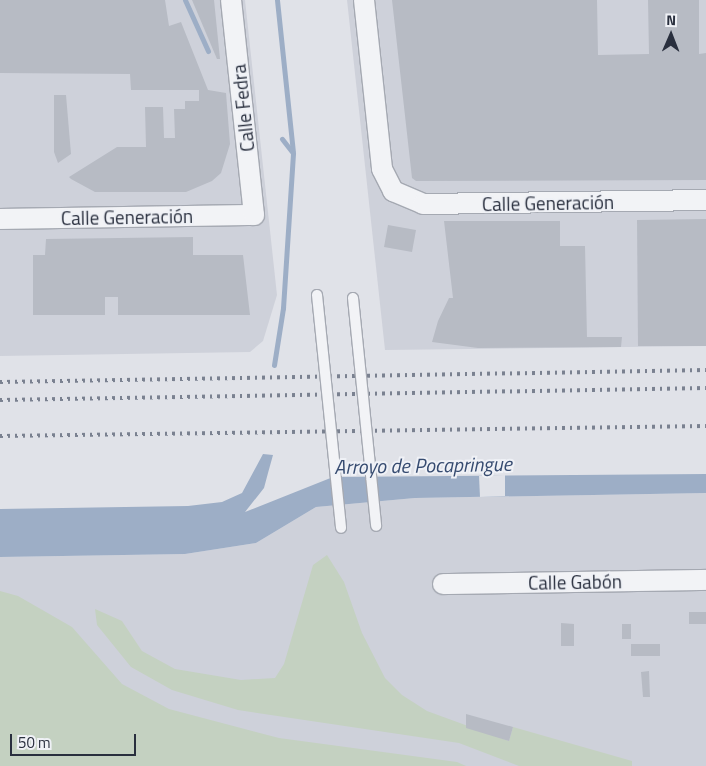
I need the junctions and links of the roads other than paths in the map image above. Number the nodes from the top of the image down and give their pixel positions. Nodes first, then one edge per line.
1 (231, 0) edge
2 (364, 0) edge
3 (706, 200) edge
4 (254, 215) joint
5 (0, 219) edge
6 (317, 295) dead end
7 (353, 298) dead end
8 (376, 526) dead end
9 (342, 528) dead end
10 (706, 580) edge
11 (443, 584) dead end

1 - 4 street, Calle Fedra
2 - 3 street, Calle Generación
4 - 5 street, Calle Generación
6 - 9 lane, bridge
7 - 8 lane, bridge
10 - 11 street, Calle Gabón

